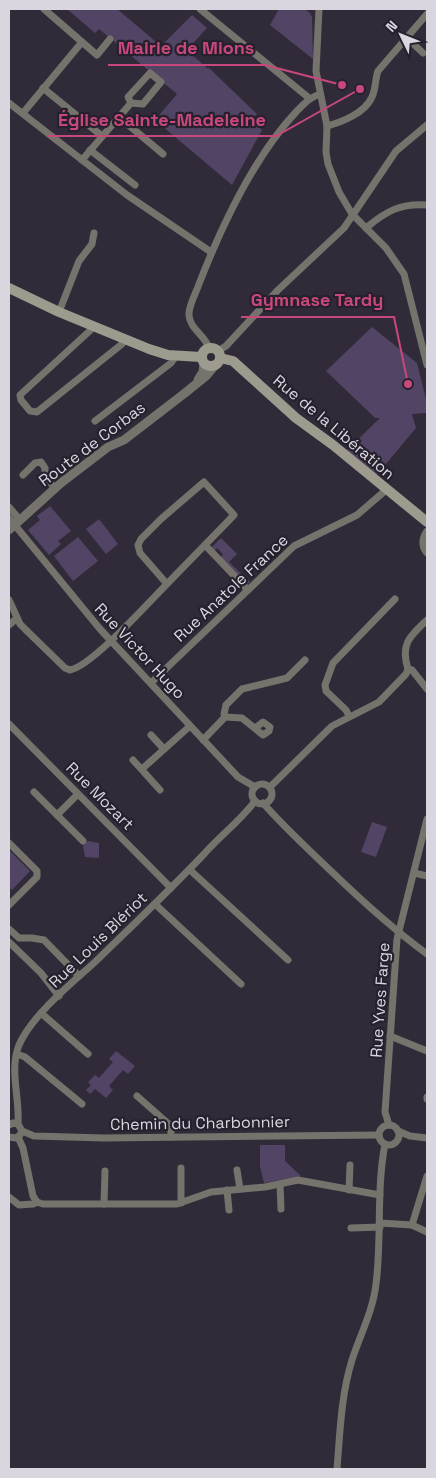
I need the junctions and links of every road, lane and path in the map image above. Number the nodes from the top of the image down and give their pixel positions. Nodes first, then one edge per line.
1 (44, 9) edge
2 (200, 9) edge
3 (319, 9) edge
4 (427, 14) edge
5 (407, 38) junction
6 (110, 39) dead end
7 (82, 42) junction
8 (423, 53) dead end
9 (44, 88) junction
10 (320, 94) junction
11 (309, 98) junction
12 (9, 103) edge
13 (131, 104) junction
14 (23, 113) junction
15 (119, 117) junction
16 (427, 125) edge
17 (326, 126) junction
18 (102, 136) junction
19 (90, 150) junction
20 (163, 154) dead end
21 (82, 160) junction
22 (135, 185) dead end
23 (427, 205) edge
24 (352, 214) junction
25 (366, 228) junction
26 (94, 233) dead end
27 (212, 252) junction
28 (9, 288) edge
29 (59, 312) junction
30 (95, 326) junction
31 (125, 339) junction
32 (216, 355) junction
33 (176, 356) junction
34 (203, 360) junction
35 (427, 365) edge
36 (194, 385) junction
37 (95, 422) dead end
38 (23, 475) dead end
39 (55, 488) junction
40 (386, 490) junction
41 (9, 507) edge
42 (427, 522) edge
43 (13, 523) edge
44 (427, 531) edge
45 (205, 545) junction
46 (427, 553) edge
47 (167, 584) junction
48 (248, 590) junction
49 (396, 599) dead end
50 (9, 600) edge
51 (17, 618) junction
52 (427, 620) edge
53 (9, 625) edge
54 (111, 640) junction
55 (305, 660) dead end
56 (408, 669) junction
57 (151, 683) junction
58 (427, 689) edge
59 (349, 716) junction
60 (225, 718) junction
61 (9, 724) edge
62 (190, 726) junction
63 (255, 728) dead end
64 (151, 735) dead end
65 (203, 740) junction
66 (164, 749) junction
67 (133, 760) dead end
68 (142, 769) junction
69 (255, 787) junction
70 (270, 787) junction
71 (160, 790) dead end
72 (34, 792) dead end
73 (78, 794) junction
74 (263, 801) junction
75 (57, 815) junction
76 (427, 819) edge
77 (84, 841) dead end
78 (9, 843) edge
79 (190, 870) junction
80 (414, 873) junction
81 (427, 876) edge
82 (172, 888) junction
83 (155, 904) junction
84 (9, 906) edge
85 (9, 928) edge
86 (399, 934) junction
87 (9, 942) edge
88 (427, 954) edge
89 (288, 960) dead end
90 (79, 976) junction
91 (240, 984) dead end
92 (59, 996) junction
93 (41, 1014) junction
94 (390, 1036) junction
95 (427, 1051) edge
96 (17, 1054) junction
97 (88, 1054) dead end
98 (137, 1096) dead end
99 (82, 1104) dead end
100 (9, 1125) edge
101 (388, 1125) junction
102 (19, 1131) junction
103 (398, 1131) junction
104 (379, 1135) junction
105 (9, 1136) edge
106 (410, 1136) junction
107 (171, 1137) junction
108 (427, 1138) edge
109 (397, 1140) junction
110 (385, 1144) junction
111 (350, 1165) dead end
112 (181, 1168) dead end
113 (237, 1170) dead end
114 (105, 1171) dead end
115 (427, 1176) edge
116 (280, 1184) junction
117 (425, 1188) edge
118 (240, 1189) junction
119 (227, 1190) junction
120 (349, 1190) junction
121 (380, 1195) junction
122 (9, 1197) edge
123 (37, 1202) junction
124 (181, 1203) junction
125 (104, 1204) junction
126 (281, 1209) dead end
127 (229, 1210) dead end
128 (380, 1225) junction
129 (412, 1225) junction
130 (351, 1228) dead end
131 (427, 1232) edge
132 (338, 1469) edge

1 - 7 street
2 - 11 street
3 - 10 street
4 - 5 street
5 - 8 street
5 - 17 street
6 - 7 street
7 - 9 street
9 - 14 street
9 - 18 street
10 - 11 street
10 - 17 street
11 - 27 street
12 - 14 street
13 - 13 street
13 - 15 street
14 - 21 street
15 - 18 street
15 - 20 street
16 - 24 street
17 - 24 street
18 - 19 street
19 - 21 street
19 - 22 street
21 - 27 street
23 - 25 street
24 - 25 street
24 - 32 street
25 - 35 street
26 - 29 street
27 - 32 street
28 - 29 main road
29 - 30 main road
30 - 31 main road
30 - 31 street
31 - 33 main road
32 - 34 main road
32 - 34 main road
32 - 36 street, Route de Corbas
32 - 40 main road, Rue de la Libération
33 - 34 main road
33 - 37 street
34 - 36 street, Route de Corbas
36 - 39 street, Route de Corbas
38 - 39 street
39 - 43 street, Route de Corbas
40 - 42 main road, Rue de la Libération
40 - 48 street, Rue Anatole France
41 - 43 street, Rue Victor Hugo
43 - 54 street, Rue Victor Hugo
44 - 46 street
45 - 47 street
45 - 47 street
45 - 48 street
47 - 54 street
48 - 57 street, Rue Anatole France
49 - 59 street
50 - 51 street
51 - 53 street
51 - 54 street
52 - 56 street
54 - 57 street, Rue Victor Hugo
55 - 60 street
56 - 58 street
56 - 59 street
57 - 62 street, Rue Victor Hugo
59 - 70 street
60 - 63 street
60 - 65 street
61 - 73 street, Rue Mozart
62 - 65 street, Rue Victor Hugo
62 - 66 street
64 - 66 street
65 - 69 street, Rue Victor Hugo
66 - 68 street
67 - 68 street
68 - 71 street
69 - 70 street
69 - 74 street
70 - 74 street
72 - 75 street
73 - 75 street
73 - 82 street, Rue Mozart
74 - 79 street, Rue Louis Blériot
74 - 86 street
75 - 77 street
76 - 80 street, Rue Yves Farge
78 - 84 street
79 - 82 street, Rue Louis Blériot
79 - 89 street
80 - 81 street
80 - 86 street, Rue Yves Farge
82 - 83 street, Rue Louis Blériot
83 - 90 street, Rue Louis Blériot
83 - 91 street
85 - 90 street
86 - 88 street
86 - 94 street, Rue Yves Farge
87 - 92 street
90 - 92 street, Rue Louis Blériot
92 - 93 street, Rue Louis Blériot
93 - 96 street, Rue Louis Blériot
93 - 97 street
94 - 95 street
94 - 101 street, Rue Yves Farge
96 - 99 street
96 - 102 street, Rue Louis Blériot
98 - 107 street
100 - 102 street
101 - 103 street
101 - 104 street
102 - 105 street
102 - 107 street, Chemin du Charbonnier
102 - 123 street, Rue Louis Blériot
103 - 106 street
103 - 109 street
104 - 107 street, Chemin du Charbonnier
104 - 110 street
106 - 108 street
106 - 109 street
109 - 110 street
110 - 121 street
111 - 120 street
112 - 124 street
113 - 118 street
114 - 125 street
115 - 117 street
116 - 118 street
116 - 120 street
116 - 126 street
117 - 129 street
118 - 119 street
119 - 124 street
119 - 127 street
120 - 121 street
121 - 128 street
122 - 123 street
123 - 125 street
124 - 125 street
128 - 129 street
128 - 130 street
128 - 132 street
129 - 131 street

